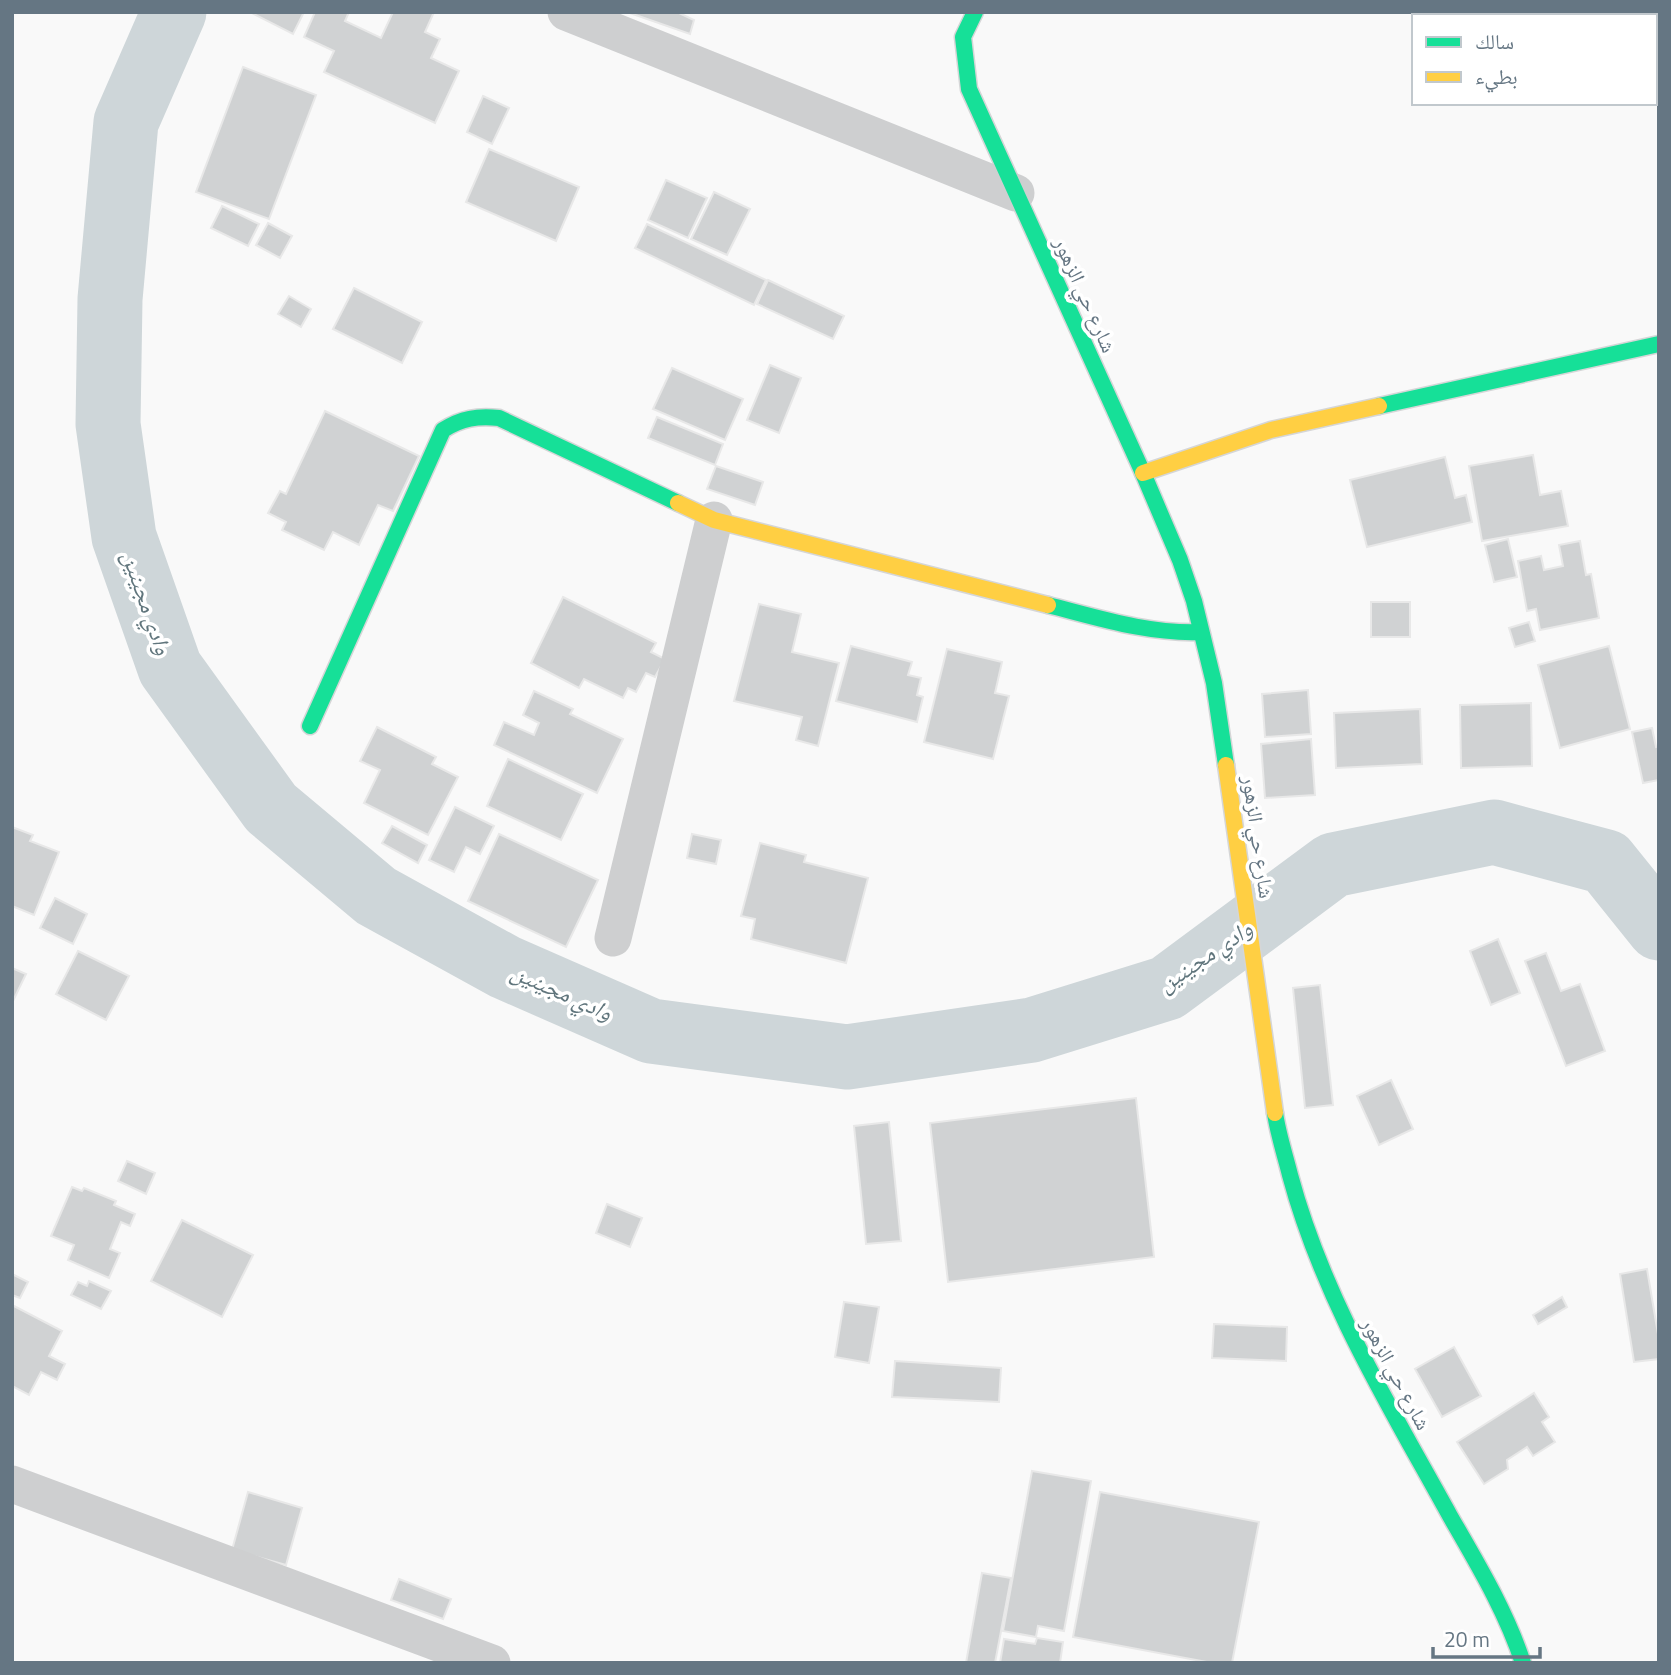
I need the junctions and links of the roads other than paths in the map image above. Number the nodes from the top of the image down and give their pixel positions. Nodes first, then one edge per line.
1 (566, 12) edge
2 (975, 12) edge
3 (1016, 193) junction
4 (1659, 344) edge
5 (1143, 473) junction
6 (714, 520) junction
7 (1201, 632) junction
8 (310, 726) dead end
9 (612, 938) dead end
10 (12, 1484) edge
11 (492, 1663) edge
12 (1523, 1663) edge

1 - 3 street
2 - 3 street, شارع حي الزهور
3 - 5 street, شارع حي الزهور
4 - 5 street
5 - 7 street, شارع حي الزهور
6 - 7 street
6 - 8 street
6 - 9 street
7 - 12 street, شارع حي الزهور
10 - 11 street

